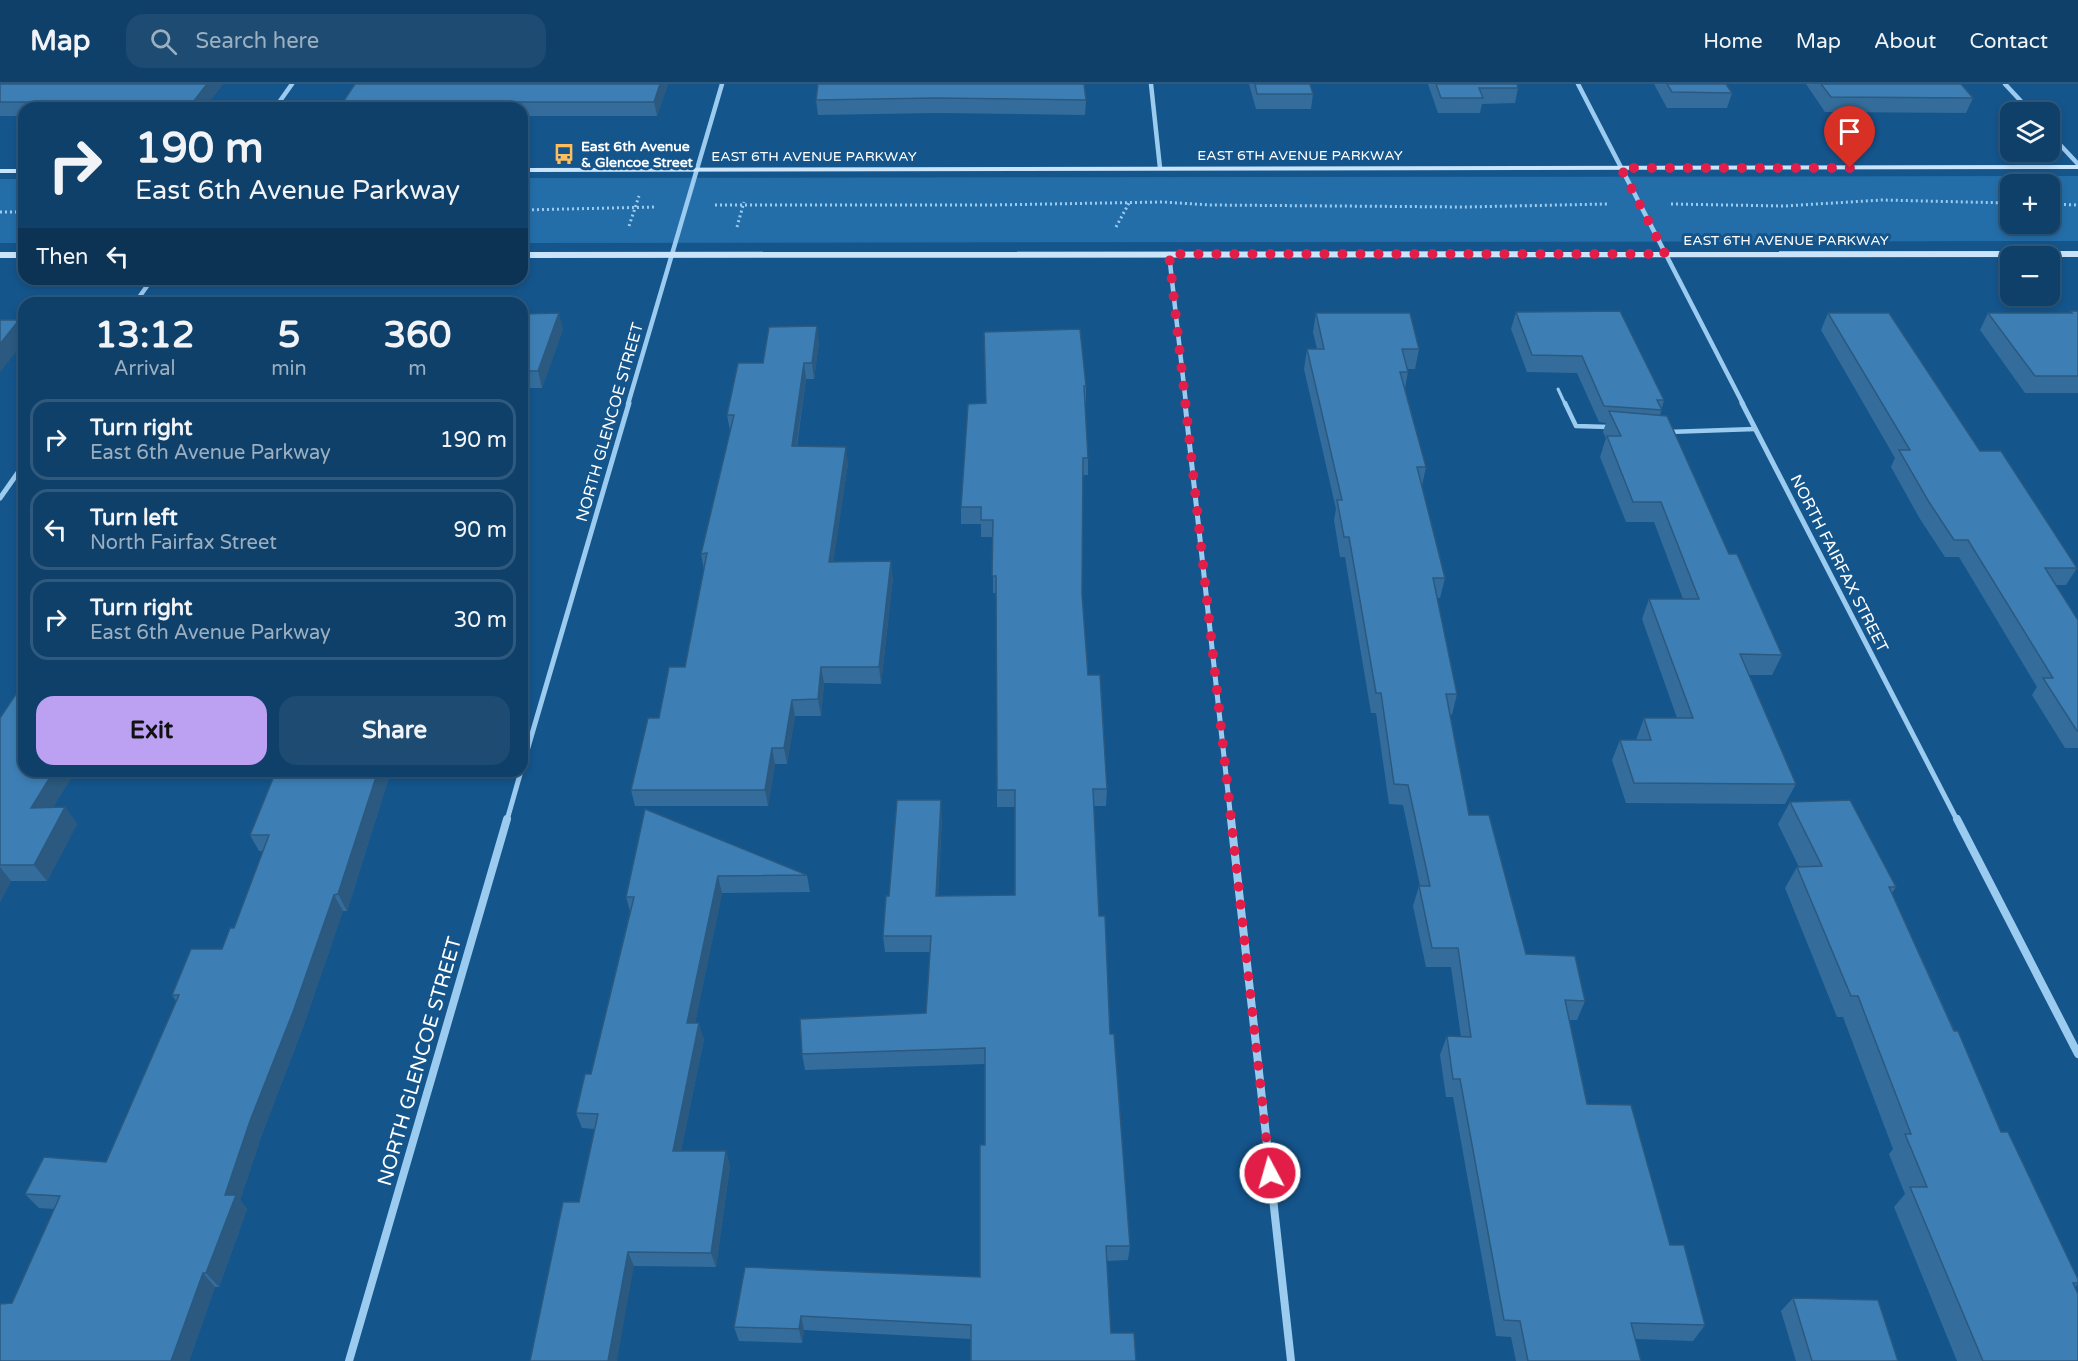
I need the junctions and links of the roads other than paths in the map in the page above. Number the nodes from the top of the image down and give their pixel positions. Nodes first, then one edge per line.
1 (292, 84) edge
2 (722, 84) edge
3 (1151, 84) edge
4 (1578, 84) edge
5 (2005, 84) edge
6 (279, 102) edge
7 (2022, 102) edge
8 (2060, 146) edge
9 (2078, 166) edge
10 (1160, 168) junction
11 (1621, 168) junction
12 (528, 170) edge
13 (696, 170) junction
14 (0, 171) edge
15 (18, 171) edge
16 (1169, 254) junction
17 (1665, 254) junction
18 (2078, 254) edge
19 (0, 255) edge
20 (18, 255) edge
21 (528, 255) edge
22 (672, 255) junction
23 (1558, 389) dead end
24 (1611, 427) edge
25 (1755, 429) junction
26 (1666, 432) edge
27 (18, 472) edge
28 (0, 498) edge
29 (528, 749) edge
30 (520, 777) edge
31 (2078, 1054) edge
32 (349, 1361) edge
33 (1291, 1361) edge

1 - 6 street
2 - 13 street, NORTH GLENCOE STREET
3 - 10 street
4 - 11 street, NORTH FAIRFAX STREET
5 - 7 street
8 - 9 street
9 - 11 main road, EAST 6TH AVENUE PARKWAY
10 - 11 main road, EAST 6TH AVENUE PARKWAY
10 - 13 main road, EAST 6TH AVENUE PARKWAY
11 - 17 street, NORTH FAIRFAX STREET
12 - 13 main road, EAST 6TH AVENUE PARKWAY
13 - 22 street, NORTH GLENCOE STREET
14 - 15 main road
16 - 17 main road, EAST 6TH AVENUE PARKWAY
16 - 22 main road, EAST 6TH AVENUE PARKWAY
16 - 33 street
17 - 18 main road, EAST 6TH AVENUE PARKWAY
17 - 25 street, NORTH FAIRFAX STREET
19 - 20 main road
21 - 22 main road, EAST 6TH AVENUE PARKWAY
22 - 29 street, NORTH GLENCOE STREET
23 - 24 lane
25 - 26 lane
25 - 31 street, NORTH FAIRFAX STREET
27 - 28 street
30 - 32 street, NORTH GLENCOE STREET

